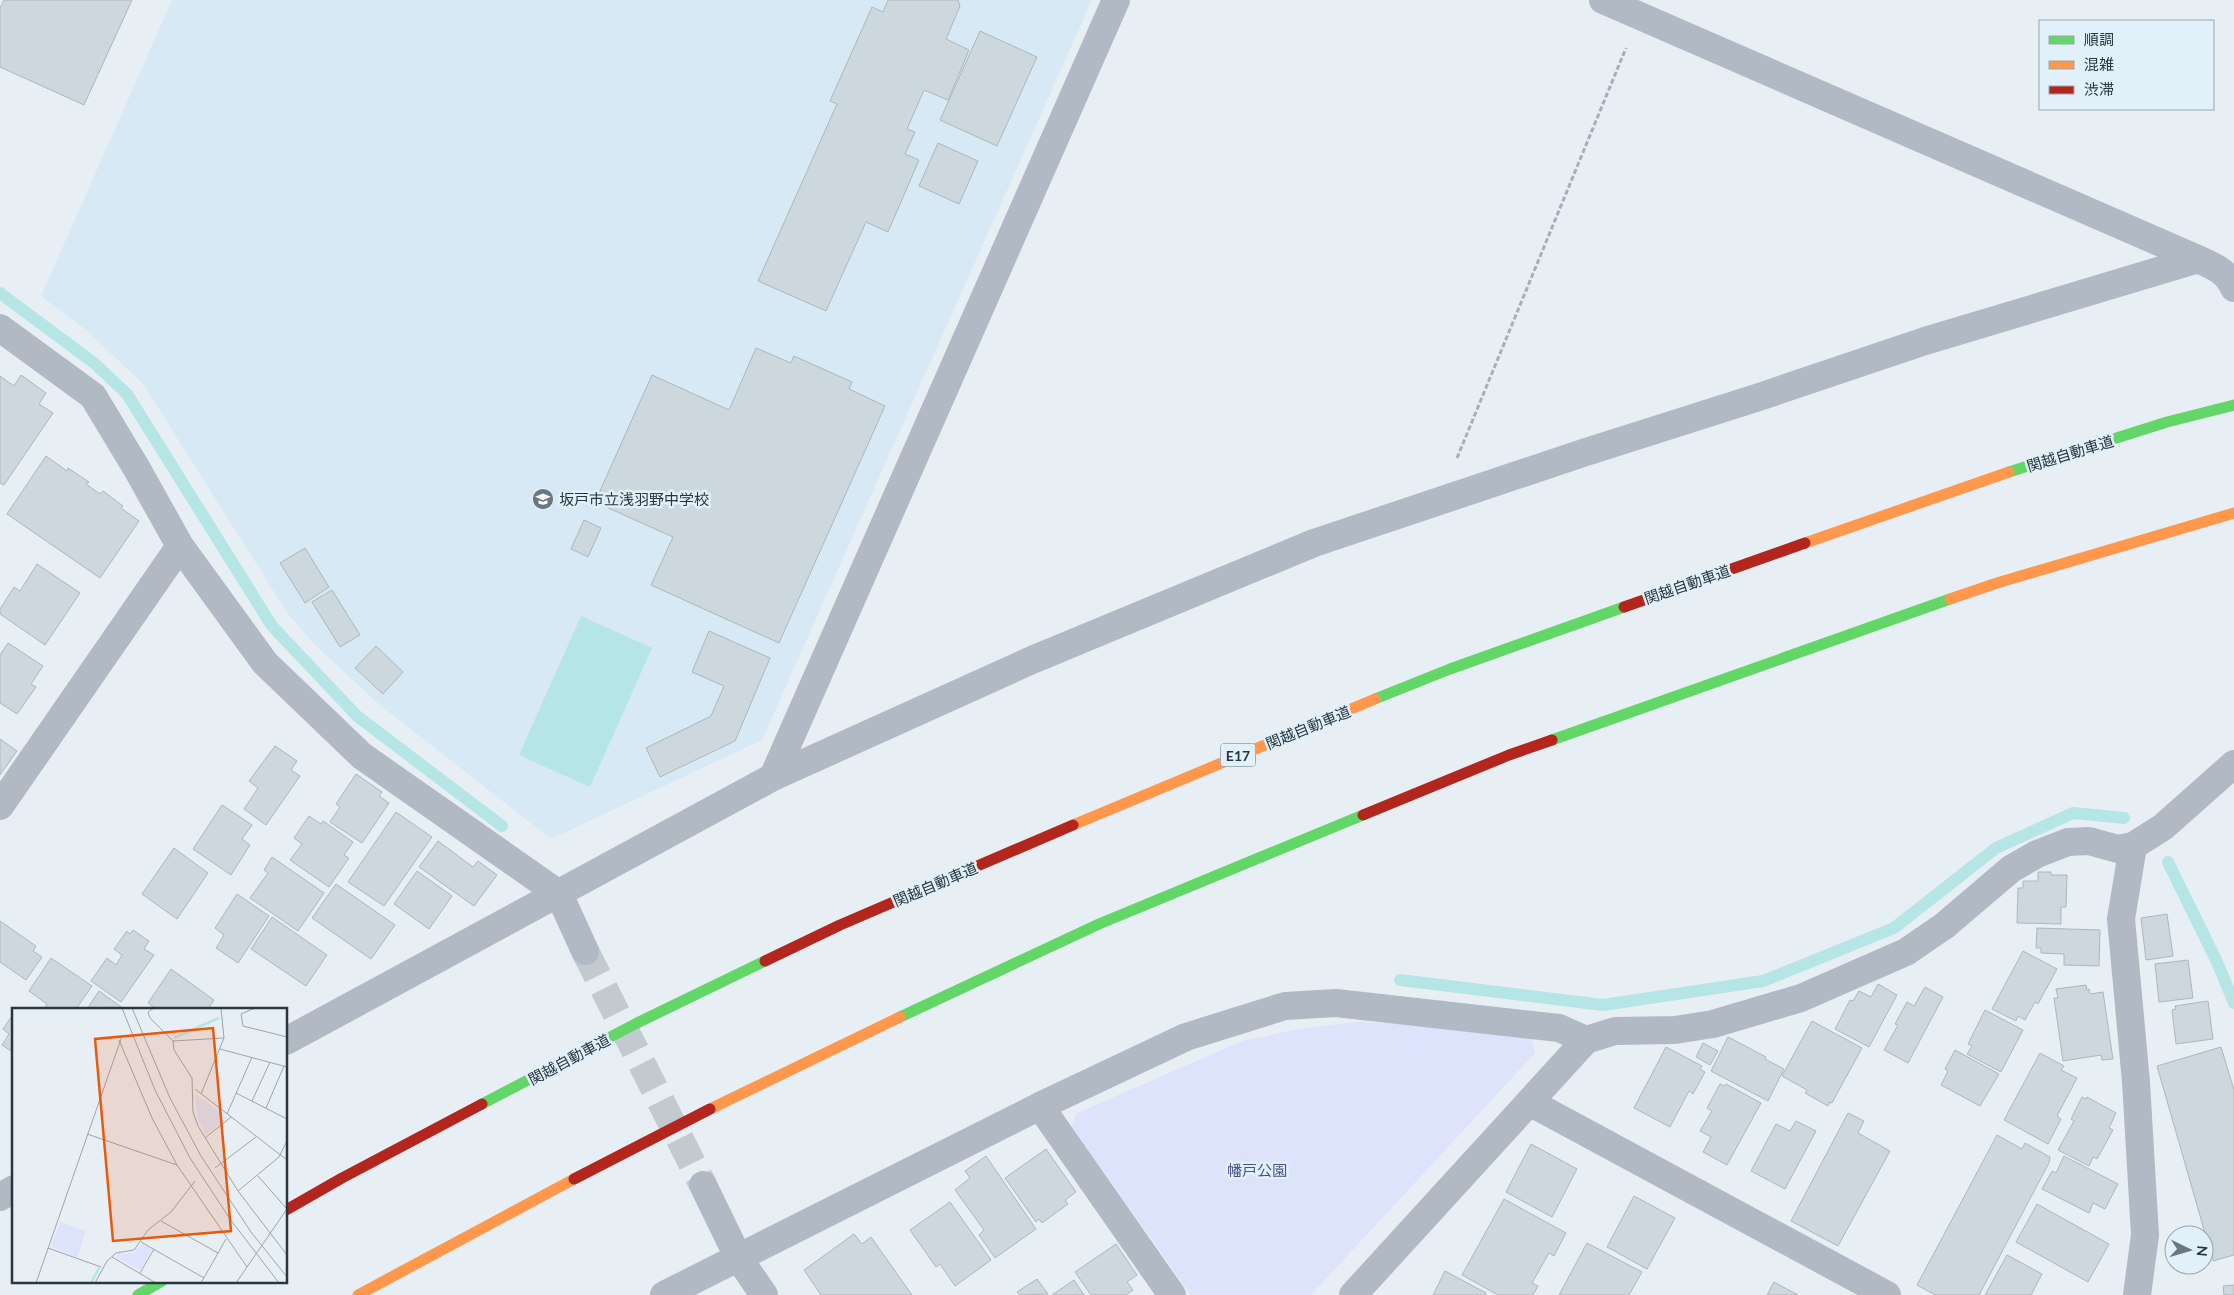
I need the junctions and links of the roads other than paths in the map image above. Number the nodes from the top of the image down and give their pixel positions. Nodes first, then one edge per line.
1 (1116, 0) edge
2 (1603, 0) edge
3 (2198, 259) junction
4 (2234, 288) edge
5 (0, 328) edge
6 (2234, 404) edge
7 (2234, 513) edge
8 (180, 546) junction
9 (2234, 764) edge
10 (773, 777) junction
11 (0, 806) edge
12 (2133, 846) junction
13 (559, 894) junction
14 (585, 951) tunnel mouth
15 (1586, 1040) junction
16 (288, 1041) edge
17 (1531, 1103) junction
18 (1040, 1106) junction
19 (703, 1185) tunnel mouth
20 (12, 1190) edge
21 (0, 1197) edge
22 (288, 1209) edge
23 (738, 1257) junction
24 (160, 1282) edge
25 (138, 1295) edge
26 (358, 1295) edge
27 (664, 1295) edge
28 (764, 1295) edge
29 (1172, 1295) edge
30 (1353, 1295) edge
31 (1887, 1295) edge
32 (2137, 1295) edge

1 - 10 street
2 - 3 street
3 - 4 street
3 - 10 street
5 - 8 street
6 - 22 highway, 関越自動車道 / E17
7 - 26 highway
8 - 11 street
8 - 13 street
9 - 12 street
10 - 13 street
12 - 15 street
12 - 32 street
13 - 14 street
13 - 16 street
15 - 17 street
15 - 18 street
17 - 30 street
17 - 31 street
18 - 23 street
18 - 29 street
19 - 23 street
20 - 21 street
23 - 27 street
23 - 28 street
24 - 25 highway

